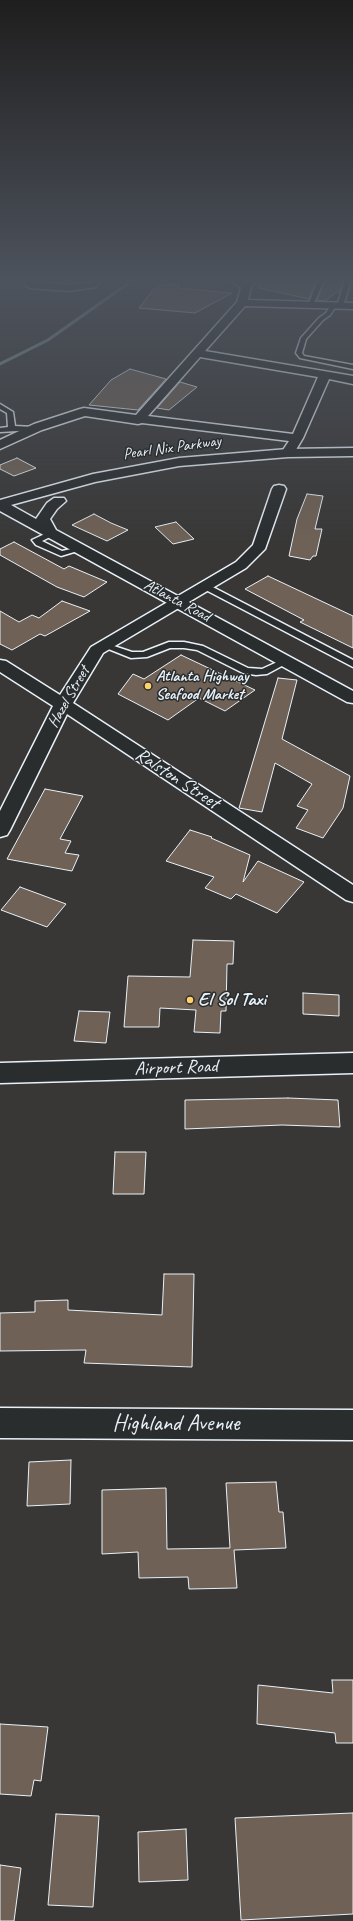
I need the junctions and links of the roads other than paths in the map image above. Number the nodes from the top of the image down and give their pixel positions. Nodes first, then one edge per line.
1 (183, 370) edge
2 (289, 370) edge
3 (324, 376) junction
4 (353, 380) edge
5 (0, 406) edge
6 (138, 420) junction
7 (12, 428) junction
8 (33, 429) junction
9 (0, 430) edge
10 (297, 438) junction
11 (0, 445) edge
12 (353, 452) edge
13 (288, 453) junction
14 (335, 465) dead end
15 (294, 466) dead end
16 (242, 470) dead end
17 (219, 472) dead end
18 (279, 489) dead end
19 (0, 492) edge
20 (60, 496) junction
21 (4, 512) edge
22 (51, 533) junction
23 (206, 586) junction
24 (179, 602) junction
25 (105, 646) junction
26 (286, 661) junction
27 (353, 664) edge
28 (0, 665) edge
29 (353, 698) edge
30 (63, 704) junction
31 (0, 830) edge
32 (353, 894) edge
33 (353, 1063) edge
34 (0, 1073) edge
35 (0, 1423) edge
36 (353, 1424) edge

1 - 6 street
2 - 3 street
3 - 4 street
3 - 10 street
5 - 7 lane
6 - 8 street
6 - 10 street
7 - 8 lane
7 - 9 lane
8 - 11 street
10 - 13 street
12 - 13 street, Pearl Nix Parkway
13 - 20 street, Pearl Nix Parkway
14 - 15 street
16 - 17 street, Pearl Nix Parkway
18 - 23 street, Hazel Street
19 - 20 street
20 - 21 street, Pearl Nix Parkway
20 - 22 street
21 - 22 street, Atlanta Road
22 - 24 street, Atlanta Road
23 - 24 street, Hazel Street
23 - 27 lane
24 - 25 street, Hazel Street
24 - 26 street, Atlanta Road
25 - 26 lane
25 - 30 street, Hazel Street
26 - 29 street, Atlanta Road
28 - 30 street, Ralston Street
30 - 31 street, Hazel Street
30 - 32 street, Ralston Street
33 - 34 street, Airport Road
35 - 36 street, Highland Avenue

